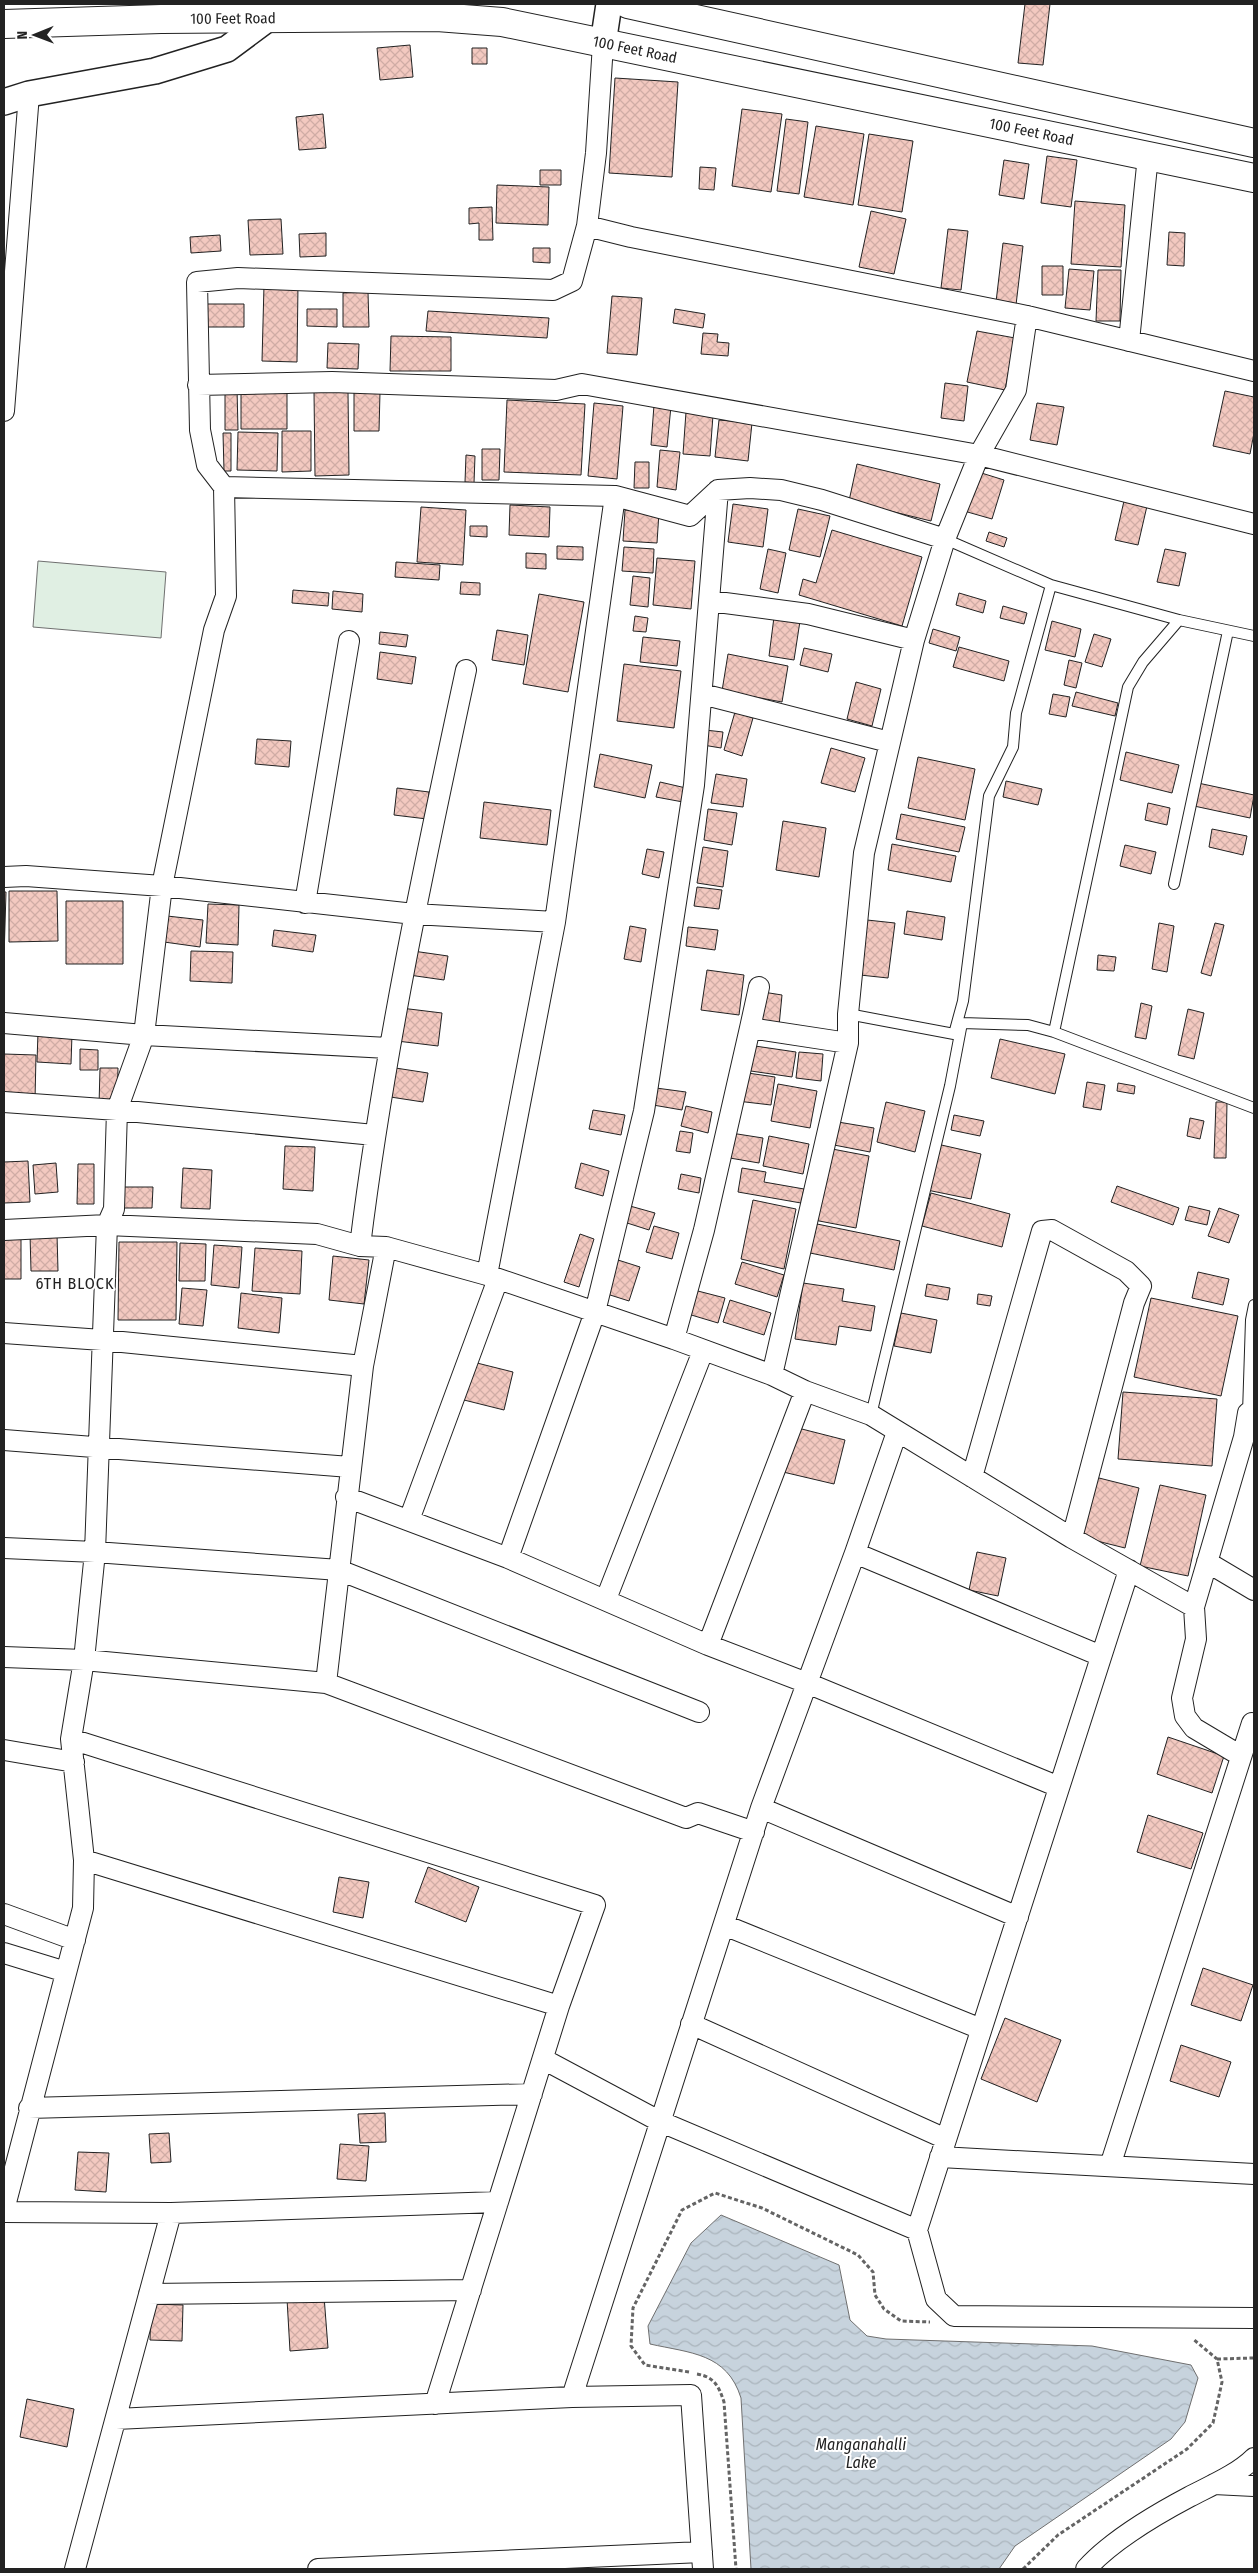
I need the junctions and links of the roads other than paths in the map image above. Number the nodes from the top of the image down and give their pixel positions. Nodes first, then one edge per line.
1 (609, 4) edge
2 (628, 4) edge
3 (266, 12) edge
4 (4, 24) edge
5 (603, 44) junction
6 (29, 94) junction
7 (4, 102) edge
8 (1254, 143) edge
9 (1148, 156) junction
10 (1254, 178) edge
11 (11, 223) edge
12 (587, 226) junction
13 (1027, 316) junction
14 (1128, 341) junction
15 (6, 347) edge
16 (1254, 371) edge
17 (198, 385) junction
18 (4, 411) edge
19 (979, 455) junction
20 (224, 487) junction
21 (718, 490) junction
22 (614, 496) junction
23 (1254, 524) edge
24 (945, 539) junction
25 (1051, 585) junction
26 (710, 601) junction
27 (1179, 620) junction
28 (1228, 631) junction
29 (1254, 636) edge
30 (914, 640) junction
31 (349, 641) dead end
32 (466, 670) dead end
33 (702, 694) junction
34 (889, 742) junction
35 (4, 877) edge
36 (1174, 884) dead end
37 (162, 886) junction
38 (304, 903) junction
39 (414, 914) junction
40 (555, 922) junction
41 (759, 987) dead end
42 (848, 1014) junction
43 (4, 1023) edge
44 (962, 1023) junction
45 (750, 1028) junction
46 (1054, 1032) junction
47 (954, 1034) junction
48 (144, 1035) junction
49 (848, 1043) junction
50 (388, 1048) junction
51 (4, 1102) edge
52 (1254, 1108) edge
53 (117, 1110) junction
54 (374, 1135) junction
55 (106, 1225) junction
56 (4, 1230) edge
57 (360, 1246) junction
58 (386, 1247) junction
59 (492, 1277) junction
60 (1254, 1304) edge
61 (595, 1312) junction
62 (4, 1333) edge
63 (674, 1339) junction
64 (102, 1340) junction
65 (703, 1351) junction
66 (363, 1366) junction
67 (772, 1375) junction
68 (805, 1391) junction
69 (1251, 1413) edge
70 (871, 1415) junction
71 (897, 1432) junction
72 (4, 1440) edge
73 (98, 1446) junction
74 (350, 1467) junction
75 (972, 1478) junction
76 (346, 1497) junction
77 (409, 1520) junction
78 (1072, 1538) junction
79 (4, 1548) edge
80 (95, 1552) junction
81 (855, 1553) junction
82 (508, 1558) junction
83 (1207, 1562) junction
84 (339, 1570) junction
85 (1129, 1570) junction
86 (1254, 1590) edge
87 (606, 1599) junction
88 (1194, 1607) junction
89 (708, 1645) junction
90 (1101, 1656) junction
91 (4, 1657) edge
92 (84, 1660) junction
93 (807, 1682) junction
94 (326, 1683) junction
95 (699, 1712) dead end
96 (1252, 1723) dead end
97 (71, 1739) junction
98 (4, 1750) edge
99 (1241, 1756) junction
100 (74, 1762) junction
101 (1059, 1787) junction
102 (761, 1808) junction
103 (754, 1832) junction
104 (84, 1860) junction
105 (4, 1914) edge
106 (1018, 1917) junction
107 (724, 1925) junction
108 (74, 1940) junction
109 (4, 1953) edge
110 (66, 1972) junction
111 (559, 2006) junction
112 (691, 2024) junction
113 (981, 2030) junction
114 (543, 2059) junction
115 (532, 2094) junction
116 (29, 2108) junction
117 (659, 2121) junction
118 (943, 2148) junction
119 (1110, 2166) junction
120 (1254, 2174) edge
121 (498, 2202) junction
122 (5, 2203) edge
123 (171, 2213) junction
124 (917, 2230) junction
125 (471, 2290) junction
126 (149, 2294) junction
127 (1254, 2318) edge
128 (572, 2397) junction
129 (436, 2404) junction
130 (116, 2419) junction
131 (1254, 2458) edge
132 (1214, 2484) junction
133 (1254, 2486) edge
134 (702, 2560) edge
135 (75, 2569) edge
136 (318, 2569) edge
137 (1086, 2569) edge

1 - 5 street
2 - 8 main road
3 - 4 main road, 100 Feet Road
3 - 5 main road, 100 Feet Road
3 - 6 street
5 - 9 main road, 100 Feet Road
5 - 12 street
6 - 7 street
6 - 11 street
9 - 10 main road, 100 Feet Road
9 - 14 street
11 - 15 street
12 - 13 street
12 - 17 street
13 - 14 street
13 - 19 street
14 - 16 street
15 - 18 street
17 - 19 street
17 - 20 street
19 - 23 street
19 - 24 street
20 - 22 street
20 - 37 street
21 - 22 street
21 - 24 street
21 - 26 street
22 - 40 street
24 - 25 lane
24 - 30 street
25 - 27 lane
25 - 47 lane
26 - 30 street
26 - 33 street
27 - 28 lane
27 - 46 lane
28 - 29 lane
28 - 36 lane
30 - 34 street
31 - 38 street
32 - 39 street
33 - 34 street
33 - 61 street
34 - 42 street
35 - 37 street
37 - 38 street
37 - 48 street
38 - 39 street
39 - 40 street
39 - 50 street
40 - 59 street
41 - 45 street
42 - 47 lane
42 - 49 street
43 - 48 street
44 - 46 lane
44 - 47 lane
44 - 70 lane
45 - 49 street
45 - 63 street
46 - 52 lane
48 - 50 street
48 - 53 street
49 - 67 street
50 - 54 street
51 - 53 street
53 - 54 street
53 - 55 street
54 - 57 street
55 - 56 street
55 - 57 street
55 - 64 street
57 - 58 street
58 - 59 street
58 - 66 street
59 - 61 street
59 - 77 street
60 - 69 lane
61 - 63 street
61 - 82 street
62 - 64 street
63 - 65 street
64 - 66 street
64 - 73 street
65 - 67 street
65 - 87 street
66 - 74 street
67 - 68 street
68 - 70 street
68 - 89 street
69 - 83 street
70 - 71 street
71 - 75 street
71 - 81 street
72 - 73 street
73 - 74 street
73 - 80 street
74 - 76 street
75 - 78 street
75 - 78 street
76 - 77 street
76 - 84 street
77 - 82 street
78 - 85 street
79 - 80 street
80 - 84 street
80 - 92 street
81 - 90 street
81 - 93 street
82 - 87 street
83 - 86 street
83 - 88 street
84 - 94 street
84 - 95 street
85 - 88 street
85 - 90 street
87 - 89 street
88 - 99 street
89 - 93 street
90 - 101 street
91 - 92 street
92 - 94 street
92 - 97 street
93 - 101 street
93 - 102 street
94 - 103 street
96 - 99 street
97 - 100 street
97 - 111 street
98 - 100 street
99 - 119 street
100 - 104 street
101 - 106 street
102 - 103 street
102 - 106 street
103 - 107 street
104 - 108 street
104 - 111 street
105 - 108 street
106 - 113 street
107 - 112 street
107 - 113 street
108 - 110 street
109 - 110 street
110 - 116 street
111 - 114 street
112 - 117 street
112 - 118 street
113 - 118 street
114 - 115 street
114 - 117 street
115 - 116 street
115 - 121 street
116 - 122 street
117 - 124 street
117 - 128 street
118 - 119 street
118 - 124 street
119 - 120 street
121 - 123 street
121 - 125 street
122 - 123 street
123 - 126 street
124 - 127 street
125 - 126 street
125 - 129 street
126 - 130 street
128 - 129 street
128 - 134 street
129 - 130 street
130 - 135 street
131 - 132 street
132 - 133 street
132 - 137 street
134 - 136 street

